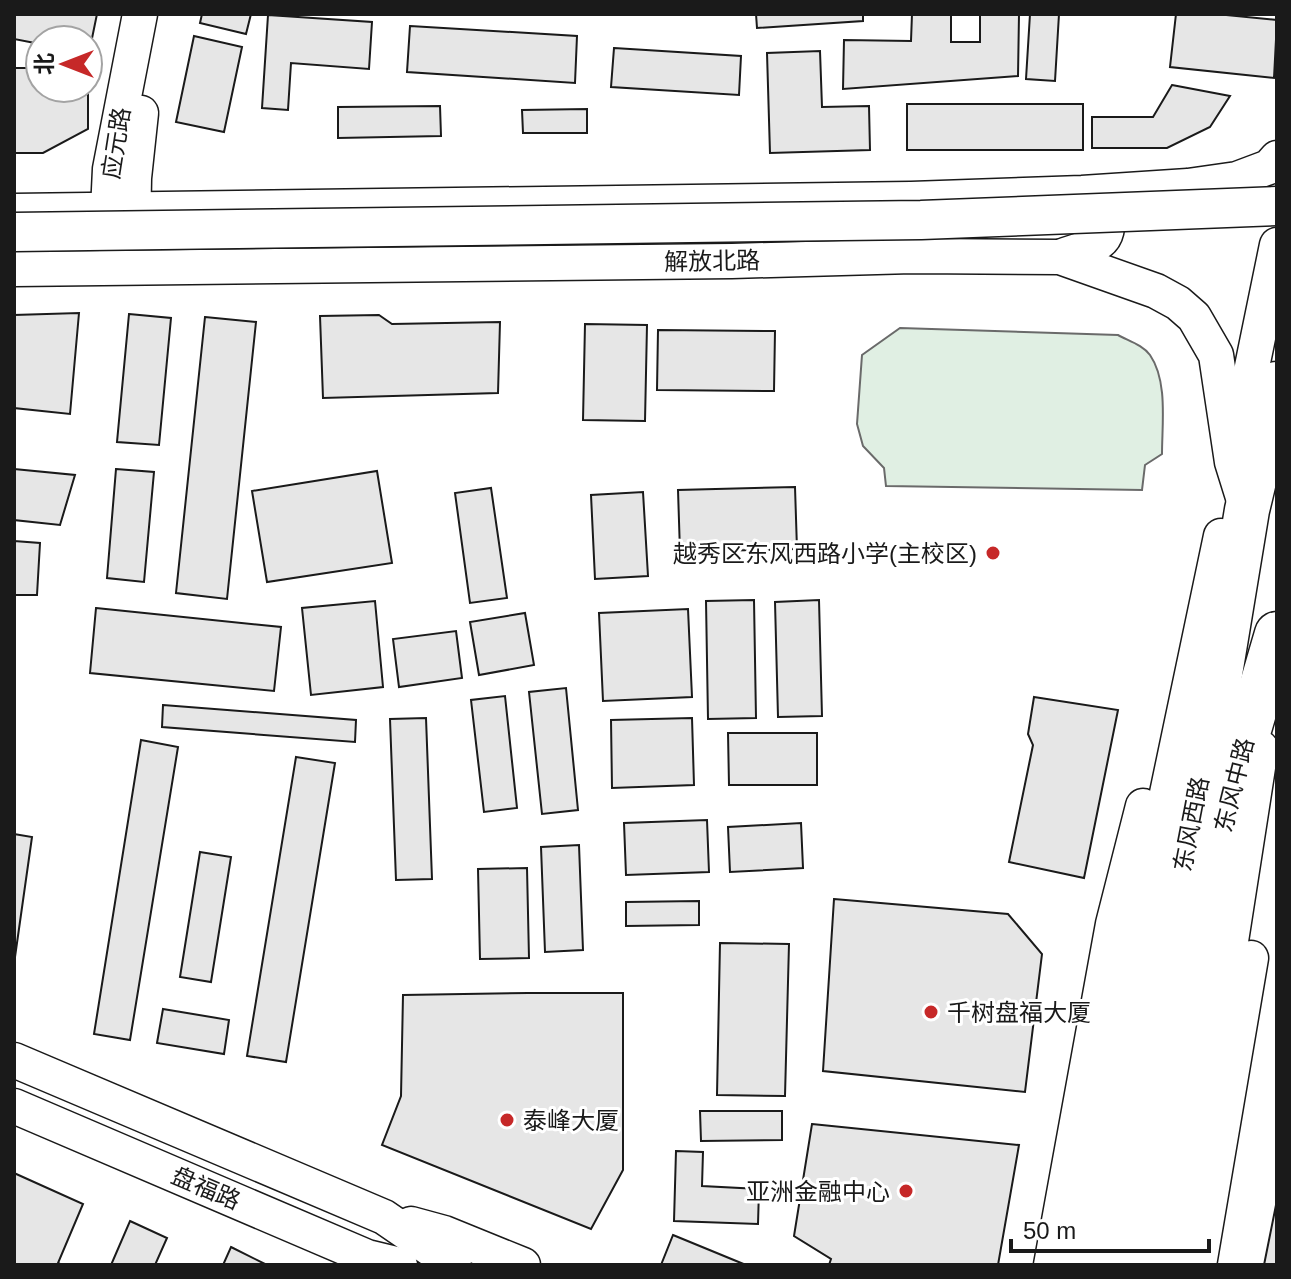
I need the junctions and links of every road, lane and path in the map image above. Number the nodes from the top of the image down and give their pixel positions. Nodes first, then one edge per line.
1 (140, 14) edge
2 (161, 14) edge
3 (1277, 158) edge
4 (1082, 193) junction
5 (1277, 206) edge
6 (121, 210) junction
7 (14, 211) edge
8 (1277, 222) edge
9 (14, 232) edge
10 (1277, 245) edge
11 (14, 248) edge
12 (1060, 257) junction
13 (133, 268) junction
14 (14, 269) edge
15 (1277, 384) edge
16 (1232, 462) junction
17 (1247, 510) junction
18 (1213, 580) junction
19 (1277, 634) edge
20 (1277, 645) edge
21 (1277, 663) edge
22 (1216, 940) junction
23 (14, 1060) edge
24 (14, 1106) edge
25 (384, 1217) junction
26 (374, 1261) edge
27 (400, 1265) edge
28 (454, 1265) edge
29 (523, 1265) edge
30 (1051, 1265) edge
31 (1076, 1265) edge
32 (1106, 1265) edge
33 (1138, 1265) edge
34 (1170, 1265) edge
35 (1199, 1265) edge

1 - 6 main road, 应元路
2 - 6 main road
3 - 4 main road
4 - 6 main road
4 - 12 main road
5 - 9 main road, 解放北路, bridge
6 - 7 main road
6 - 13 main road, 应元路
8 - 11 main road, 解放北路
10 - 16 main road
12 - 13 main road, 解放北路
12 - 16 main road, 解放北路
13 - 14 main road, 解放北路
15 - 17 highway, 东风西路
16 - 17 main road, 解放北路
16 - 18 main road
17 - 32 highway, 东风西路
18 - 30 main road
18 - 31 main road
19 - 22 highway, 东风中路
20 - 22 main road
21 - 35 main road
22 - 33 highway
22 - 34 main road
23 - 25 main road
24 - 26 main road, 盘福路
25 - 28 main road
25 - 29 main road
26 - 27 main road, 盘福路

